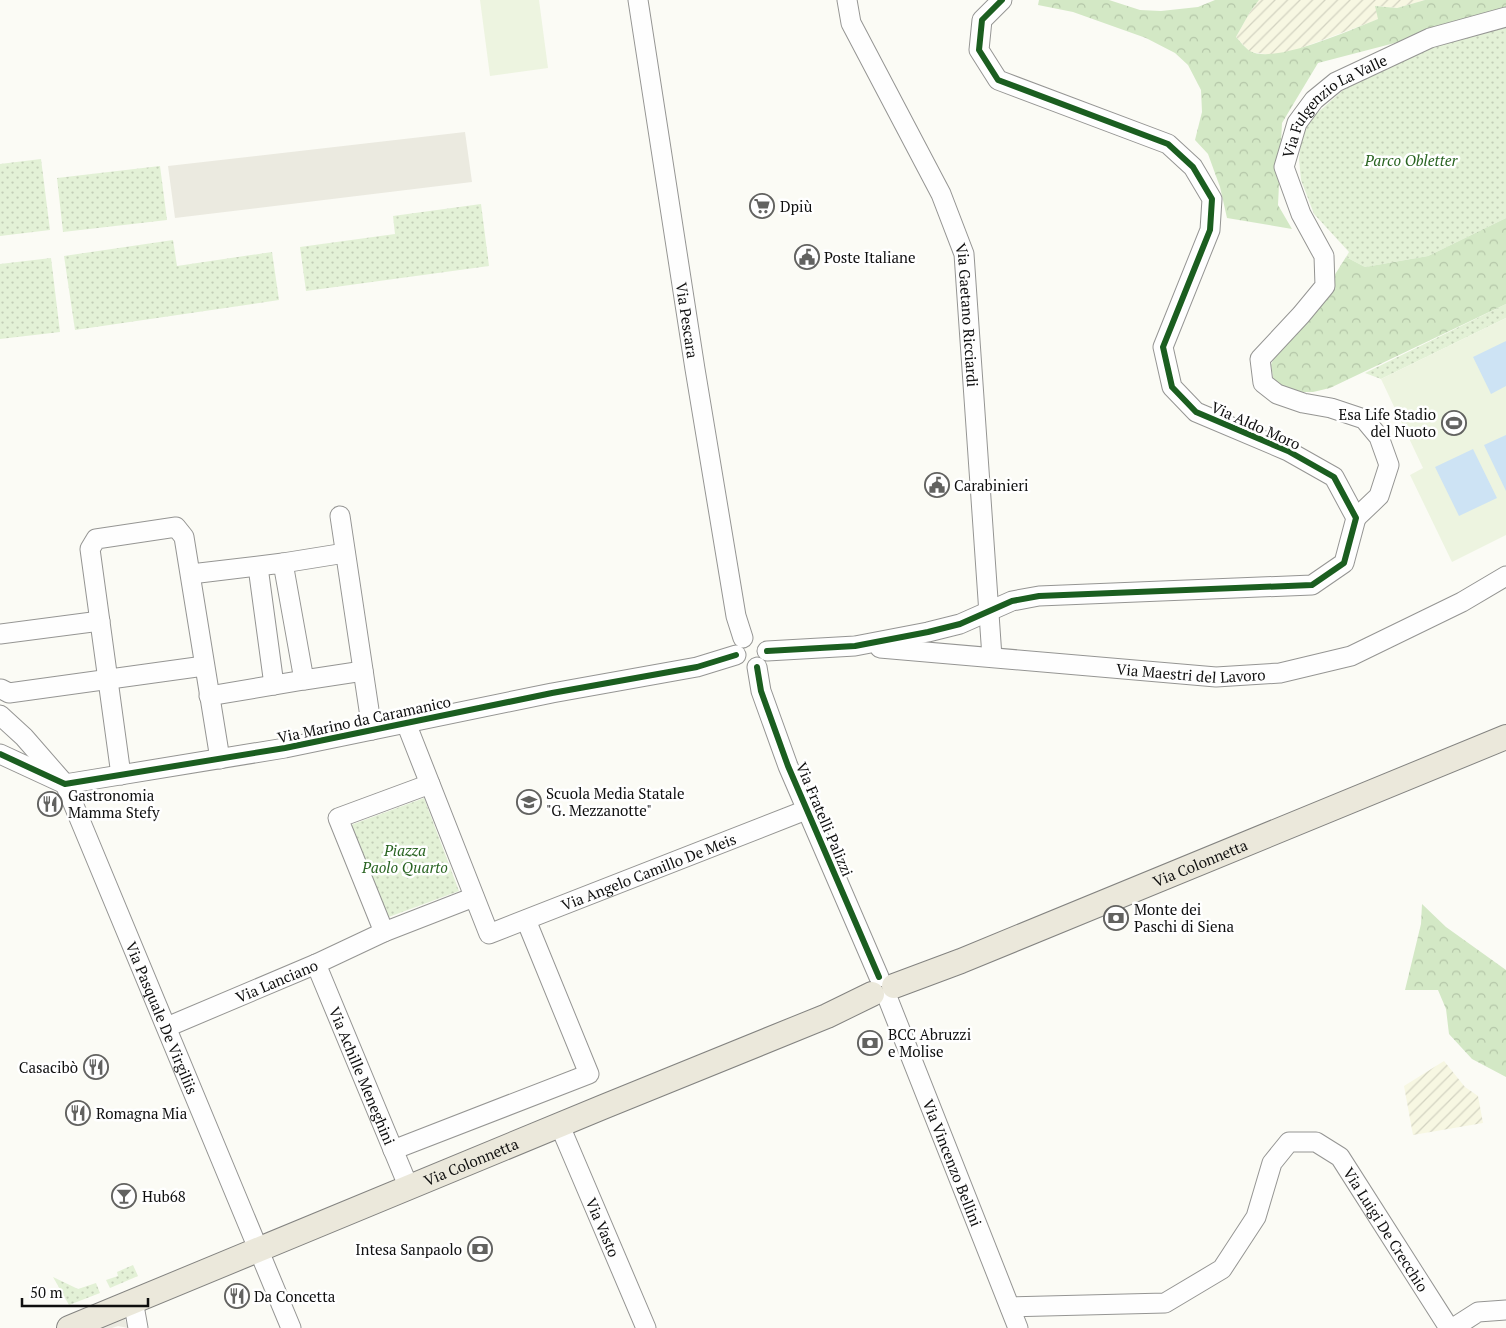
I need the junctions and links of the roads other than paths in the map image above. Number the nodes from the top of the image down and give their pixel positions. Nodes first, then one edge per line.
1 (638, 0) edge
2 (847, 0) edge
3 (1002, 0) edge
4 (1506, 18) edge
5 (340, 516) dead end
6 (1356, 518) junction
7 (345, 553) junction
8 (283, 563) junction
9 (258, 567) junction
10 (191, 574) junction
11 (1506, 576) edge
12 (990, 611) junction
13 (100, 621) junction
14 (0, 634) edge
15 (743, 638) junction
16 (855, 646) junction
17 (767, 651) junction
18 (736, 655) junction
19 (992, 657) junction
20 (204, 666) junction
21 (757, 667) junction
22 (363, 671) junction
23 (109, 679) junction
24 (304, 680) junction
25 (274, 685) junction
26 (1, 689) dead end
27 (209, 696) junction
28 (0, 715) edge
29 (406, 723) junction
30 (372, 730) junction
31 (1506, 737) edge
32 (0, 754) edge
33 (220, 759) junction
34 (121, 775) junction
35 (65, 784) junction
36 (430, 784) junction
37 (806, 810) junction
38 (474, 897) junction
39 (526, 920) junction
40 (384, 932) junction
41 (316, 964) junction
42 (883, 989) junction
43 (167, 1027) junction
44 (560, 1126) junction
45 (393, 1150) junction
46 (409, 1188) junction
47 (259, 1250) junction
48 (133, 1300) junction
49 (1010, 1307) junction
50 (1506, 1310) edge
51 (69, 1328) edge
52 (138, 1328) edge
53 (291, 1328) edge
54 (646, 1328) edge
55 (1018, 1328) edge
56 (1449, 1328) edge
57 (1454, 1328) edge

1 - 15 street, Via Pescara
2 - 12 street, Via Gaetano Ricciardi
3 - 6 street, Via Aldo Moro
4 - 6 street, Via Fulgenzio La Valle
5 - 7 street
6 - 12 street
7 - 8 street
7 - 22 street
8 - 9 street
8 - 24 street
9 - 10 street
9 - 25 street
10 - 13 street
10 - 20 street
11 - 19 street, Via Maestri del Lavoro
12 - 16 street, Via Maestri del Lavoro
12 - 19 street, Via Gaetano Ricciardi
13 - 14 street
13 - 23 street
15 - 17 street
15 - 18 street
16 - 17 street, Via Maestri del Lavoro
16 - 19 street, Via Maestri del Lavoro
17 - 21 street
18 - 21 street
18 - 29 street, Via Marino da Caramanico
20 - 23 street
20 - 27 street
21 - 37 street, Via Fratelli Palizzi
22 - 24 street
22 - 30 street
23 - 26 street
23 - 34 street
24 - 25 street
25 - 27 street
27 - 33 street
28 - 35 street, Via Pasquale De Virgiliis
29 - 30 street, Via Marino da Caramanico
29 - 36 street
30 - 33 street, Via Marino da Caramanico
31 - 42 main road, Via Colonnetta
32 - 35 street
33 - 34 street, Via Marino da Caramanico
34 - 35 street, Via Marino da Caramanico
35 - 43 street, Via Pasquale De Virgiliis
36 - 38 street
36 - 40 street
37 - 39 street, Via Angelo Camillo De Meis
37 - 42 street, Via Fratelli Palizzi
38 - 39 street, Via Angelo Camillo De Meis
38 - 40 street
39 - 45 street
40 - 41 street, Via Lanciano
41 - 43 street, Via Lanciano
41 - 45 street, Via Achille Meneghini
42 - 44 main road, Via Colonnetta
42 - 49 street, Via Vincenzo Bellini
43 - 47 street, Via Pasquale De Virgiliis
44 - 46 main road, Via Colonnetta
44 - 54 street, Via Vasto
45 - 46 street, Via Achille Meneghini
46 - 47 main road, Via Colonnetta
47 - 48 main road, Via Colonnetta
47 - 53 street, Via Pasquale De Virgiliis
48 - 51 main road, Via Colonnetta
48 - 52 street
49 - 55 street, Via Vincenzo Bellini
49 - 56 street, Via Luigi De Crecchio
50 - 57 street

